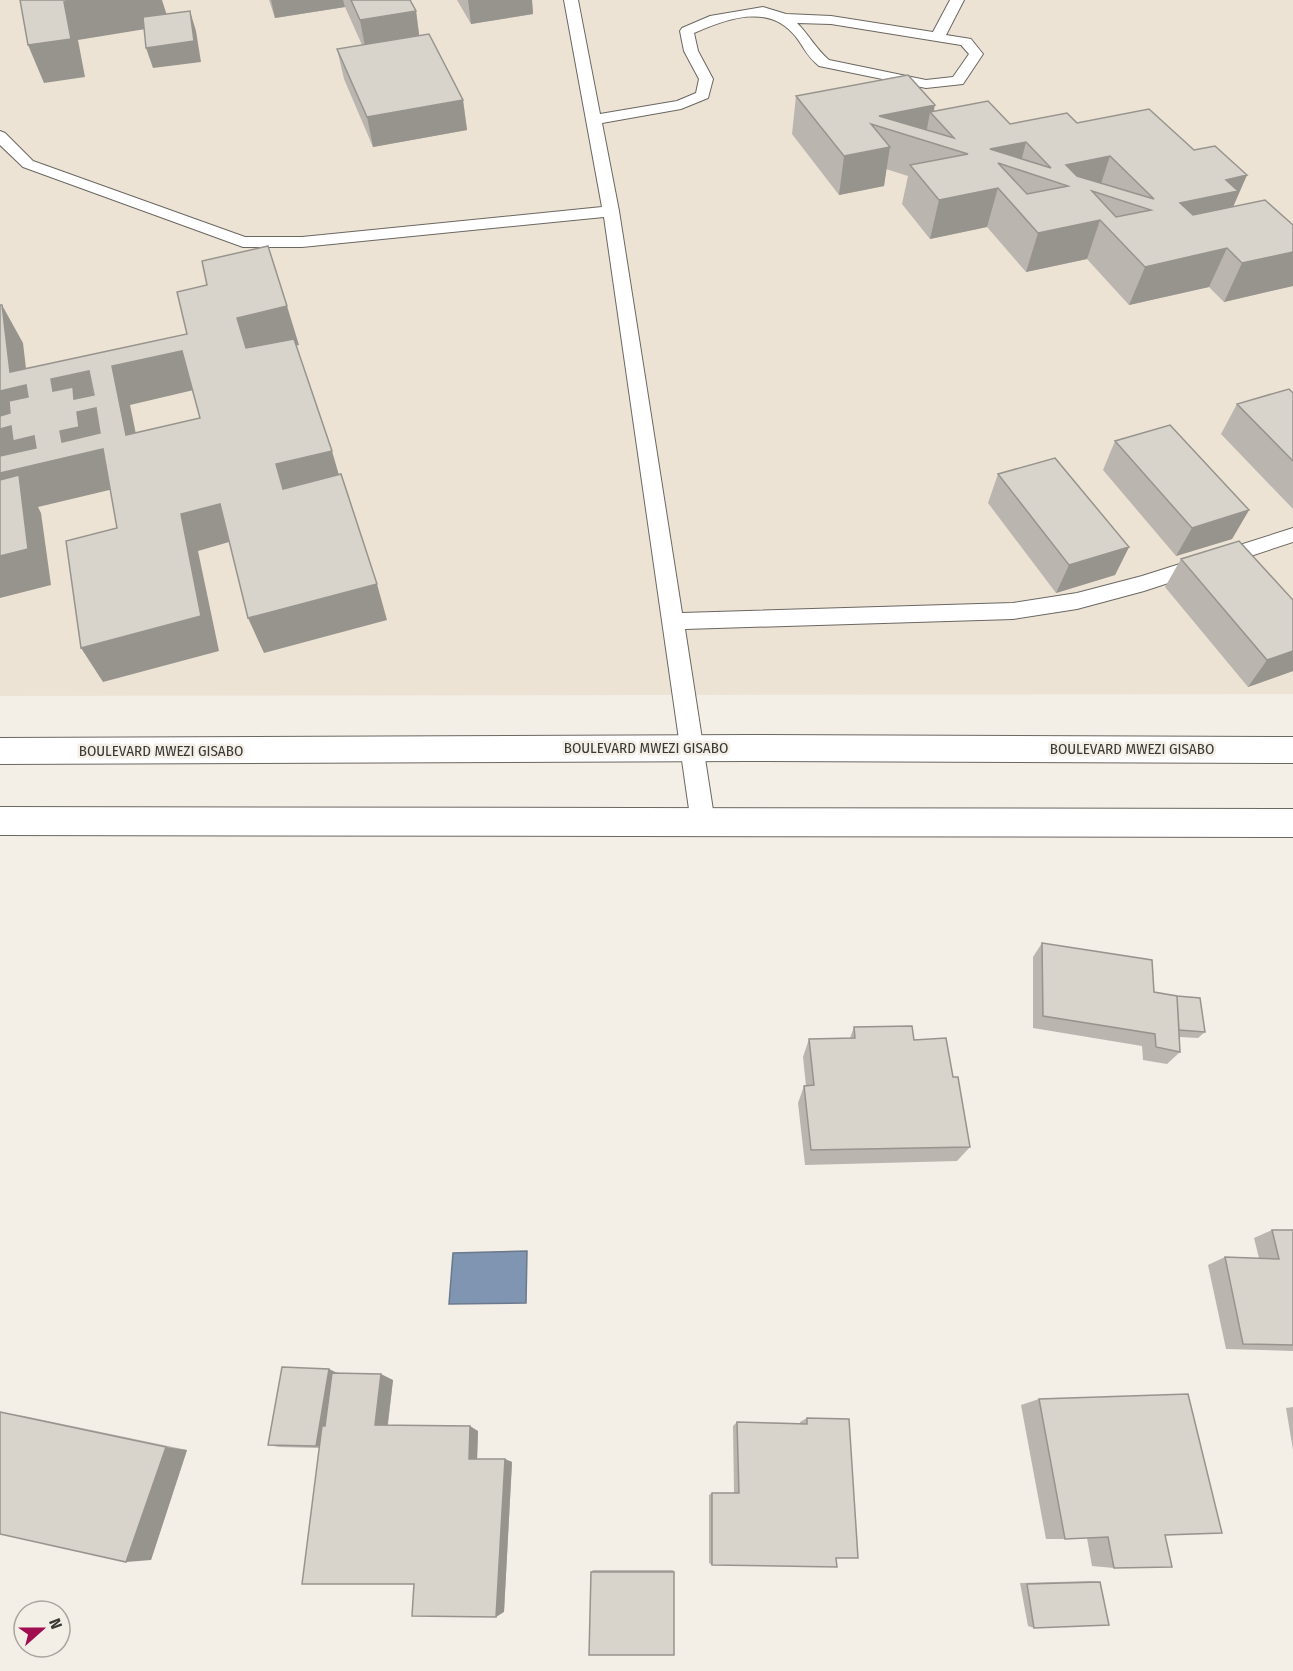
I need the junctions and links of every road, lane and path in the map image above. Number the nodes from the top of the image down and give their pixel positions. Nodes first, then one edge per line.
1 (571, 0) edge
2 (957, 0) edge
3 (784, 18) junction
4 (937, 38) junction
5 (593, 120) junction
6 (0, 136) edge
7 (611, 211) junction
8 (1293, 535) edge
9 (675, 621) junction
10 (693, 748) junction
11 (1293, 750) edge
12 (0, 752) edge
13 (0, 821) edge
14 (704, 823) junction
15 (1293, 823) edge

1 - 5 lane
2 - 4 lane
3 - 4 lane
3 - 4 lane
3 - 5 lane
5 - 7 lane
6 - 7 lane
7 - 9 lane
8 - 9 lane
9 - 10 lane
10 - 11 main road, BOULEVARD MWEZI GISABO
10 - 12 main road, BOULEVARD MWEZI GISABO
10 - 14 lane
13 - 14 main road
14 - 15 main road

